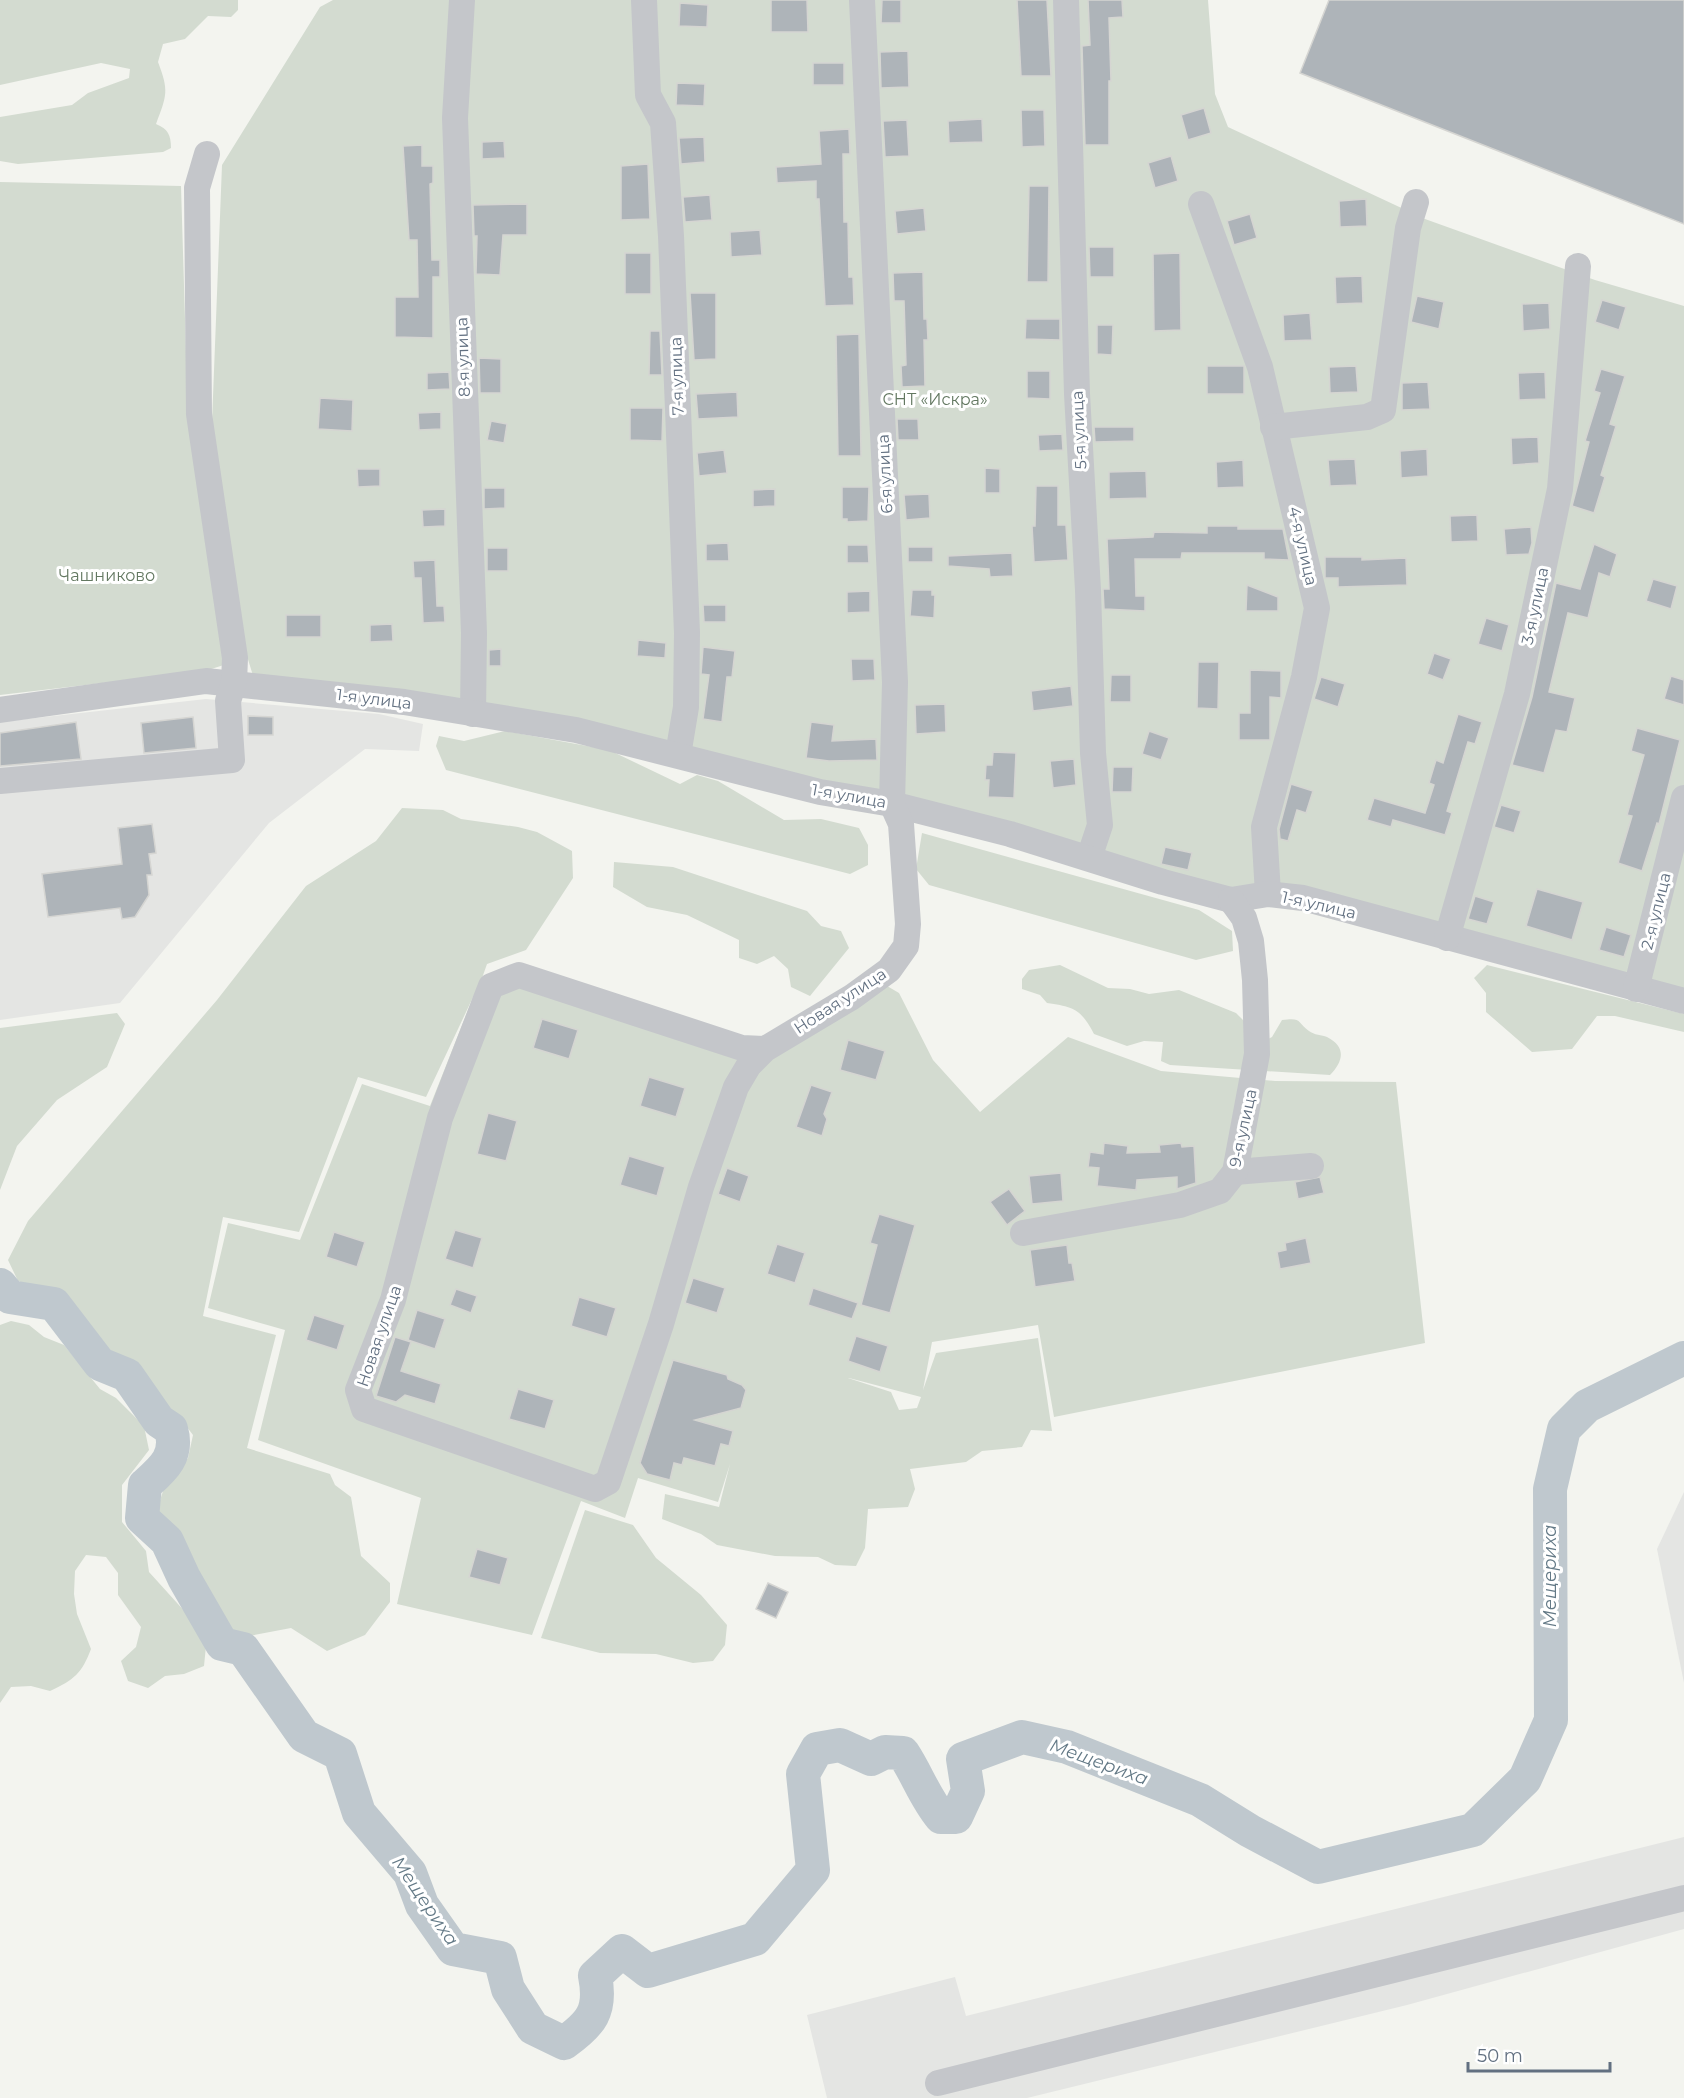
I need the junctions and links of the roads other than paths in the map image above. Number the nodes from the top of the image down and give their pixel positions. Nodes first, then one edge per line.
1 (462, 0) edge
2 (644, 0) edge
3 (862, 0) edge
4 (1066, 0) edge
5 (207, 154) dead end
6 (1416, 202) dead end
7 (1201, 204) dead end
8 (1578, 267) dead end
9 (1273, 427) junction
10 (234, 682) junction
11 (0, 710) edge
12 (473, 714) junction
13 (678, 755) junction
14 (0, 781) edge
15 (1684, 798) edge
16 (892, 804) junction
17 (1089, 858) junction
18 (1268, 894) junction
19 (1231, 900) junction
20 (1447, 938) junction
21 (1636, 989) junction
22 (1684, 1001) edge
23 (765, 1049) junction
24 (1311, 1166) dead end
25 (1235, 1172) junction
26 (1023, 1233) dead end
27 (1684, 1898) edge
28 (938, 2083) dead end

1 - 12 street, 8-я улица
2 - 13 street, 7-я улица
3 - 16 street, 6-я улица
4 - 17 street, 5-я улица
5 - 10 street
6 - 9 street
7 - 9 street, 4-я улица
8 - 20 street, 3-я улица
9 - 18 street, 4-я улица
10 - 11 street, 1-я улица
10 - 12 street, 1-я улица
10 - 14 street
12 - 13 street, 1-я улица
13 - 16 street, 1-я улица
15 - 21 street, 2-я улица
16 - 17 street, 1-я улица
16 - 23 street, Новая улица
17 - 19 street, 1-я улица
18 - 19 street, 1-я улица
18 - 20 street, 1-я улица
19 - 25 street, 9-я улица
20 - 21 street, 1-я улица
21 - 22 street, 1-я улица
23 - 23 street, Новая улица
24 - 25 street
25 - 26 street, 9-я улица
27 - 28 street

